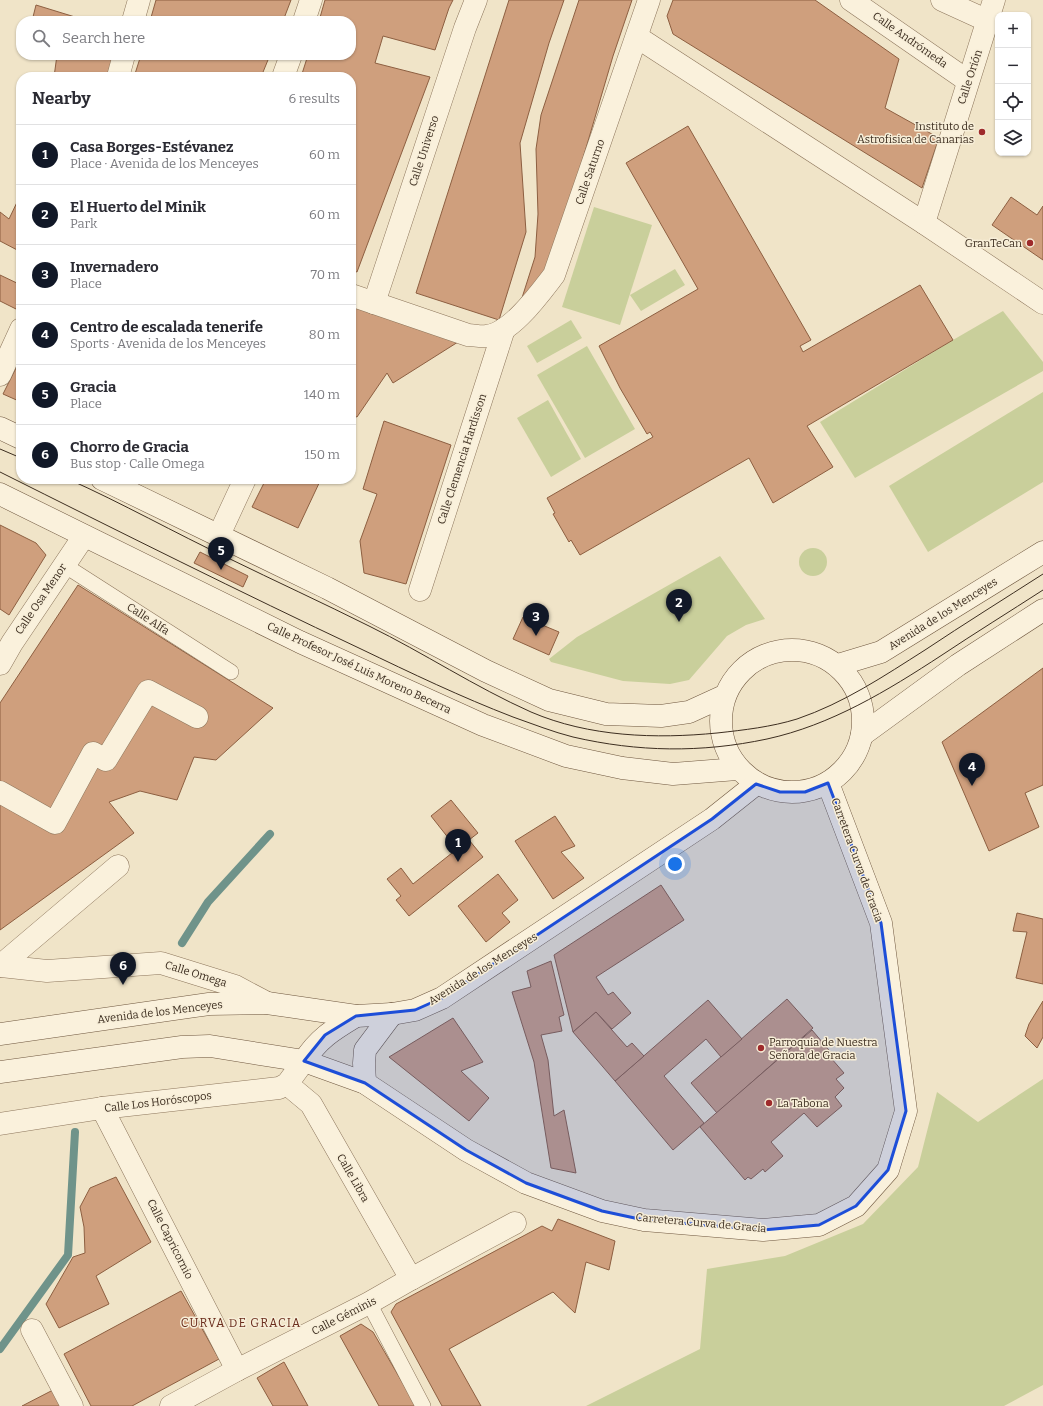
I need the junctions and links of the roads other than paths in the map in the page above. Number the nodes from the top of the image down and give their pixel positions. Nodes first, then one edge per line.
1 (139, 0) edge
2 (312, 0) edge
3 (476, 0) edge
4 (650, 0) edge
5 (852, 0) edge
6 (942, 0) edge
7 (994, 0) edge
8 (135, 16) edge
9 (306, 16) edge
10 (988, 20) junction
11 (638, 37) junction
12 (123, 60) edge
13 (289, 60) edge
14 (119, 72) edge
15 (285, 72) edge
16 (968, 81) junction
17 (924, 223) junction
18 (356, 297) edge
19 (374, 303) junction
20 (1043, 303) edge
21 (504, 329) junction
22 (16, 340) edge
23 (0, 375) edge
24 (0, 428) edge
25 (16, 436) edge
26 (116, 484) edge
27 (243, 484) edge
28 (0, 494) edge
29 (84, 536) junction
30 (219, 536) junction
31 (1043, 552) edge
32 (64, 565) junction
33 (420, 590) dead end
34 (1043, 610) edge
35 (6, 639) edge
36 (0, 664) edge
37 (838, 665) junction
38 (231, 672) dead end
39 (724, 696) junction
40 (197, 717) dead end
41 (862, 735) junction
42 (737, 768) junction
43 (828, 783) junction
44 (756, 784) junction
45 (0, 792) edge
46 (118, 866) dead end
47 (0, 966) edge
48 (267, 1003) junction
49 (392, 1014) junction
50 (356, 1016) junction
51 (0, 1034) edge
52 (304, 1061) junction
53 (0, 1072) edge
54 (365, 1083) junction
55 (287, 1084) junction
56 (102, 1108) junction
57 (0, 1124) edge
58 (514, 1223) dead end
59 (411, 1279) junction
60 (369, 1304) junction
61 (32, 1330) dead end
62 (237, 1370) junction
63 (72, 1406) edge
64 (171, 1406) edge
65 (423, 1406) edge

1 - 8 street
2 - 9 street
3 - 19 street, Calle Universo
4 - 11 street, Calle Saturno
5 - 16 street, Calle Andrómeda
6 - 10 street
7 - 10 street, Calle Orión
10 - 16 street, Calle Orión
11 - 17 street
11 - 21 street, Calle Saturno
12 - 14 street
13 - 15 street
16 - 17 street, Calle Orión
17 - 20 street
18 - 19 street
19 - 21 street
21 - 33 street, Calle Clemencia Hardisson
22 - 23 street
24 - 25 street
26 - 30 street
27 - 30 street
28 - 29 street, Calle Profesor José Luis Moreno Becerra
29 - 32 street, Calle Osa Menor
29 - 42 street, Calle Profesor José Luis Moreno Becerra
30 - 39 street
31 - 37 street, Avenida de los Menceyes
32 - 35 street, Calle Osa Menor
32 - 38 lane, Calle Alfa
34 - 41 street
35 - 36 street, Calle Osa Menor
37 - 39 street
37 - 41 street
39 - 42 street
40 - 45 street
41 - 43 street
42 - 44 street
43 - 44 street
43 - 54 street, Carretera Curva de Gracia
44 - 49 street, Avenida de los Menceyes
46 - 47 street, Calle Omega
47 - 48 street, Calle Omega
48 - 50 street, Avenida de los Menceyes
48 - 51 street, Avenida de los Menceyes
49 - 50 street, Avenida de los Menceyes
49 - 54 street
50 - 52 street
52 - 53 street
52 - 54 street
52 - 55 street
55 - 56 street, Calle Los Horóscopos
55 - 59 street, Calle Libra
56 - 57 street, Calle Los Horóscopos
56 - 62 street, Calle Capricornio
58 - 59 street, Calle Géminis
59 - 60 street, Calle Géminis
60 - 62 street, Calle Géminis
60 - 65 lane
61 - 63 street
62 - 64 street, Calle Géminis

